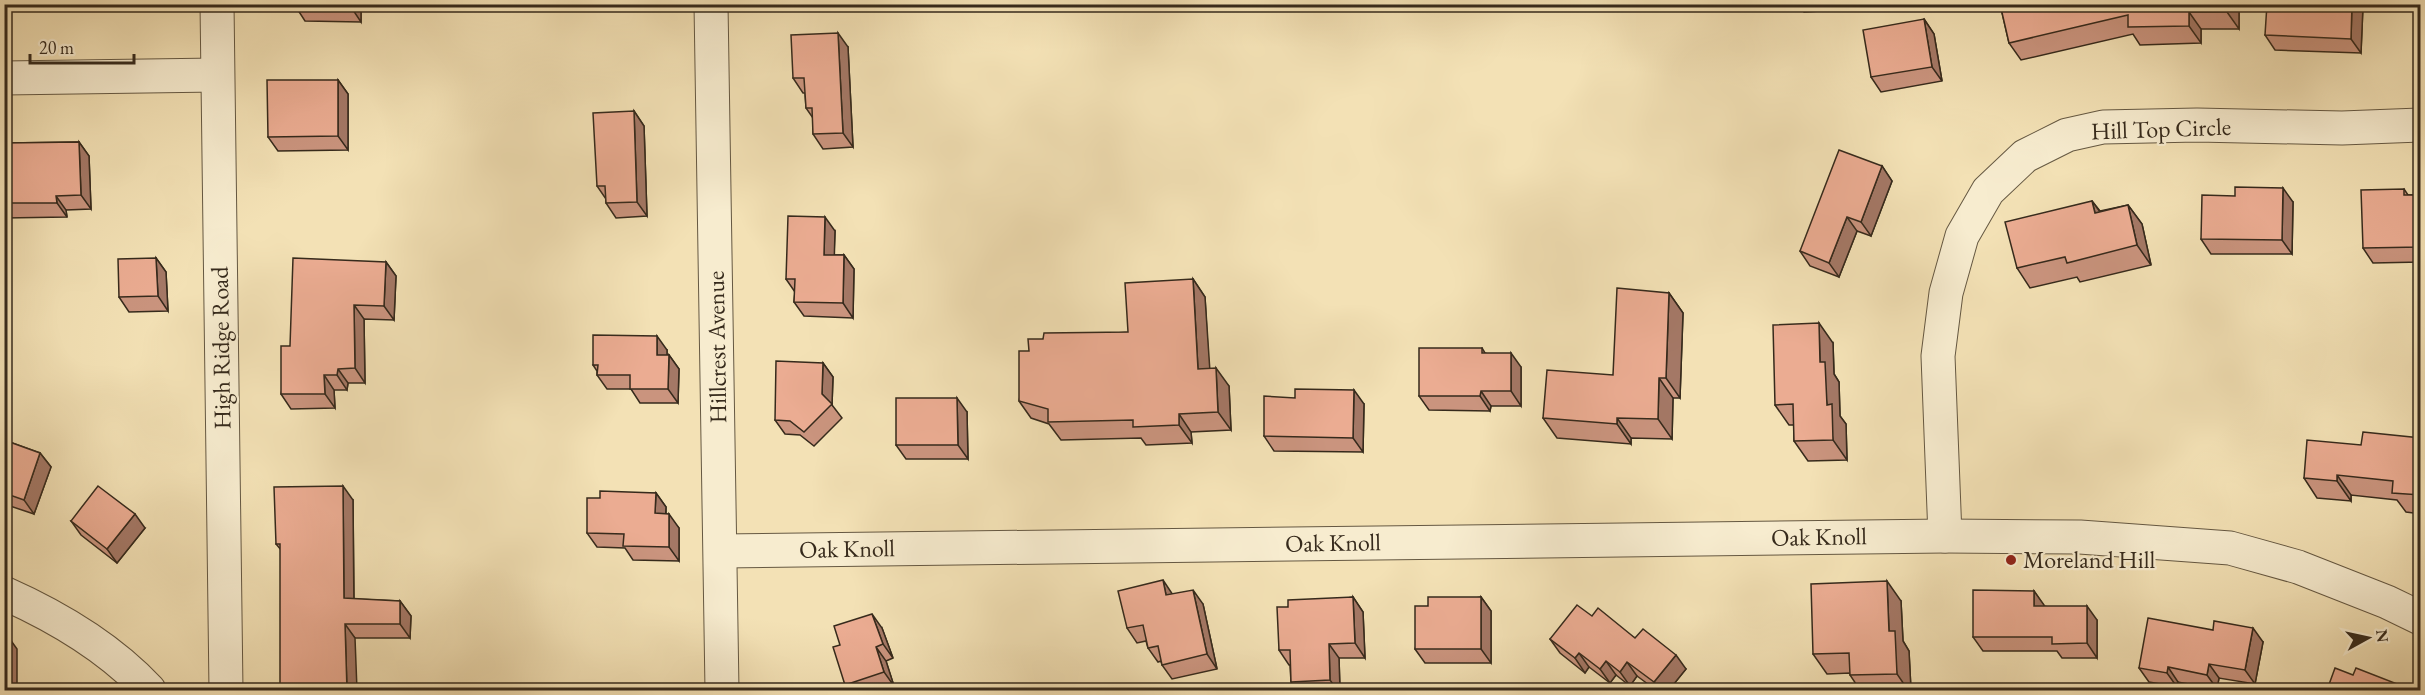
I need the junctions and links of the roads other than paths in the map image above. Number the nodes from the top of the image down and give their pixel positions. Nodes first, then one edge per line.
1 (217, 4) edge
2 (711, 4) edge
3 (217, 75) junction
4 (4, 78) edge
5 (2421, 125) edge
6 (1945, 536) junction
7 (721, 551) junction
8 (4, 593) edge
9 (2421, 618) edge
10 (149, 690) edge
11 (226, 690) edge
12 (722, 690) edge

1 - 3 street, High Ridge Road
2 - 7 street, Hillcrest Avenue
3 - 4 street
3 - 11 street, High Ridge Road
5 - 6 street, Hill Top Circle
6 - 7 street, Oak Knoll
6 - 9 street, Oak Knoll
7 - 12 street, Hillcrest Avenue
8 - 10 street

